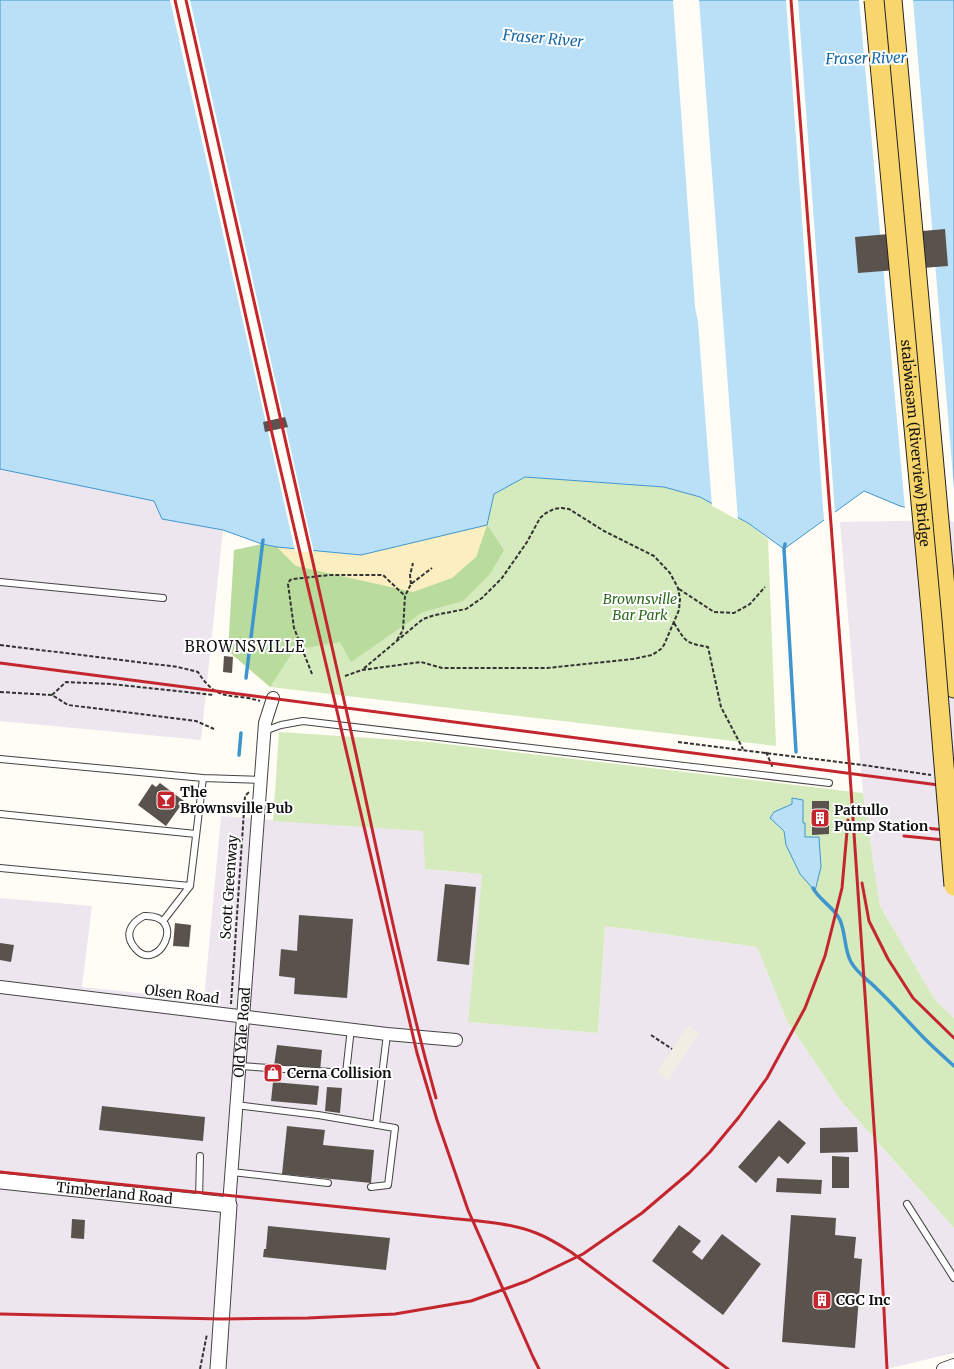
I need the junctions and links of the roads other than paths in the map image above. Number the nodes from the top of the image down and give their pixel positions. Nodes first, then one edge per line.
1 (874, 0) edge
2 (892, 0) edge
3 (0, 582) edge
4 (163, 598) dead end
5 (954, 688) edge
6 (272, 702) road end
7 (264, 731) junction
8 (0, 759) edge
9 (203, 778) junction
10 (260, 780) junction
11 (829, 783) dead end
12 (0, 814) edge
13 (196, 834) junction
14 (0, 868) edge
15 (190, 886) junction
16 (954, 886) edge
17 (163, 921) junction
18 (0, 987) edge
19 (243, 1016) junction
20 (351, 1028) junction
21 (387, 1034) junction
22 (456, 1040) dead end
23 (239, 1066) junction
24 (236, 1105) junction
25 (376, 1125) junction
26 (200, 1156) dead end
27 (232, 1172) junction
28 (0, 1181) edge
29 (328, 1183) dead end
30 (371, 1187) dead end
31 (199, 1203) junction
32 (907, 1204) dead end
33 (229, 1205) junction
34 (954, 1278) edge
35 (954, 1366) edge
36 (218, 1369) edge
37 (943, 1369) edge

1 - 16 main road, stal̕əw̓asəm (Riverview) Bridge, bridge
2 - 5 main road, stal̕əw̓asəm (Riverview) Bridge
3 - 4 lane
6 - 7 street, Old Yale Road
7 - 10 street, Old Yale Road
7 - 11 lane
8 - 9 lane
9 - 10 lane
9 - 13 lane
10 - 19 street, Old Yale Road
12 - 13 lane
13 - 15 lane
14 - 15 lane
15 - 17 lane
17 - 17 lane
18 - 19 street, Olsen Road
19 - 20 street, Olsen Road
19 - 23 street, Old Yale Road
20 - 21 street, Olsen Road
20 - 23 lane
21 - 22 street, Olsen Road
21 - 25 lane
23 - 24 street, Old Yale Road
24 - 25 lane
24 - 27 street, Old Yale Road
25 - 30 lane
26 - 31 lane
27 - 29 lane
27 - 33 street, Old Yale Road
28 - 31 street, Timberland Road
31 - 33 street, Timberland Road
32 - 34 lane
33 - 36 street, Old Yale Road
35 - 37 street

